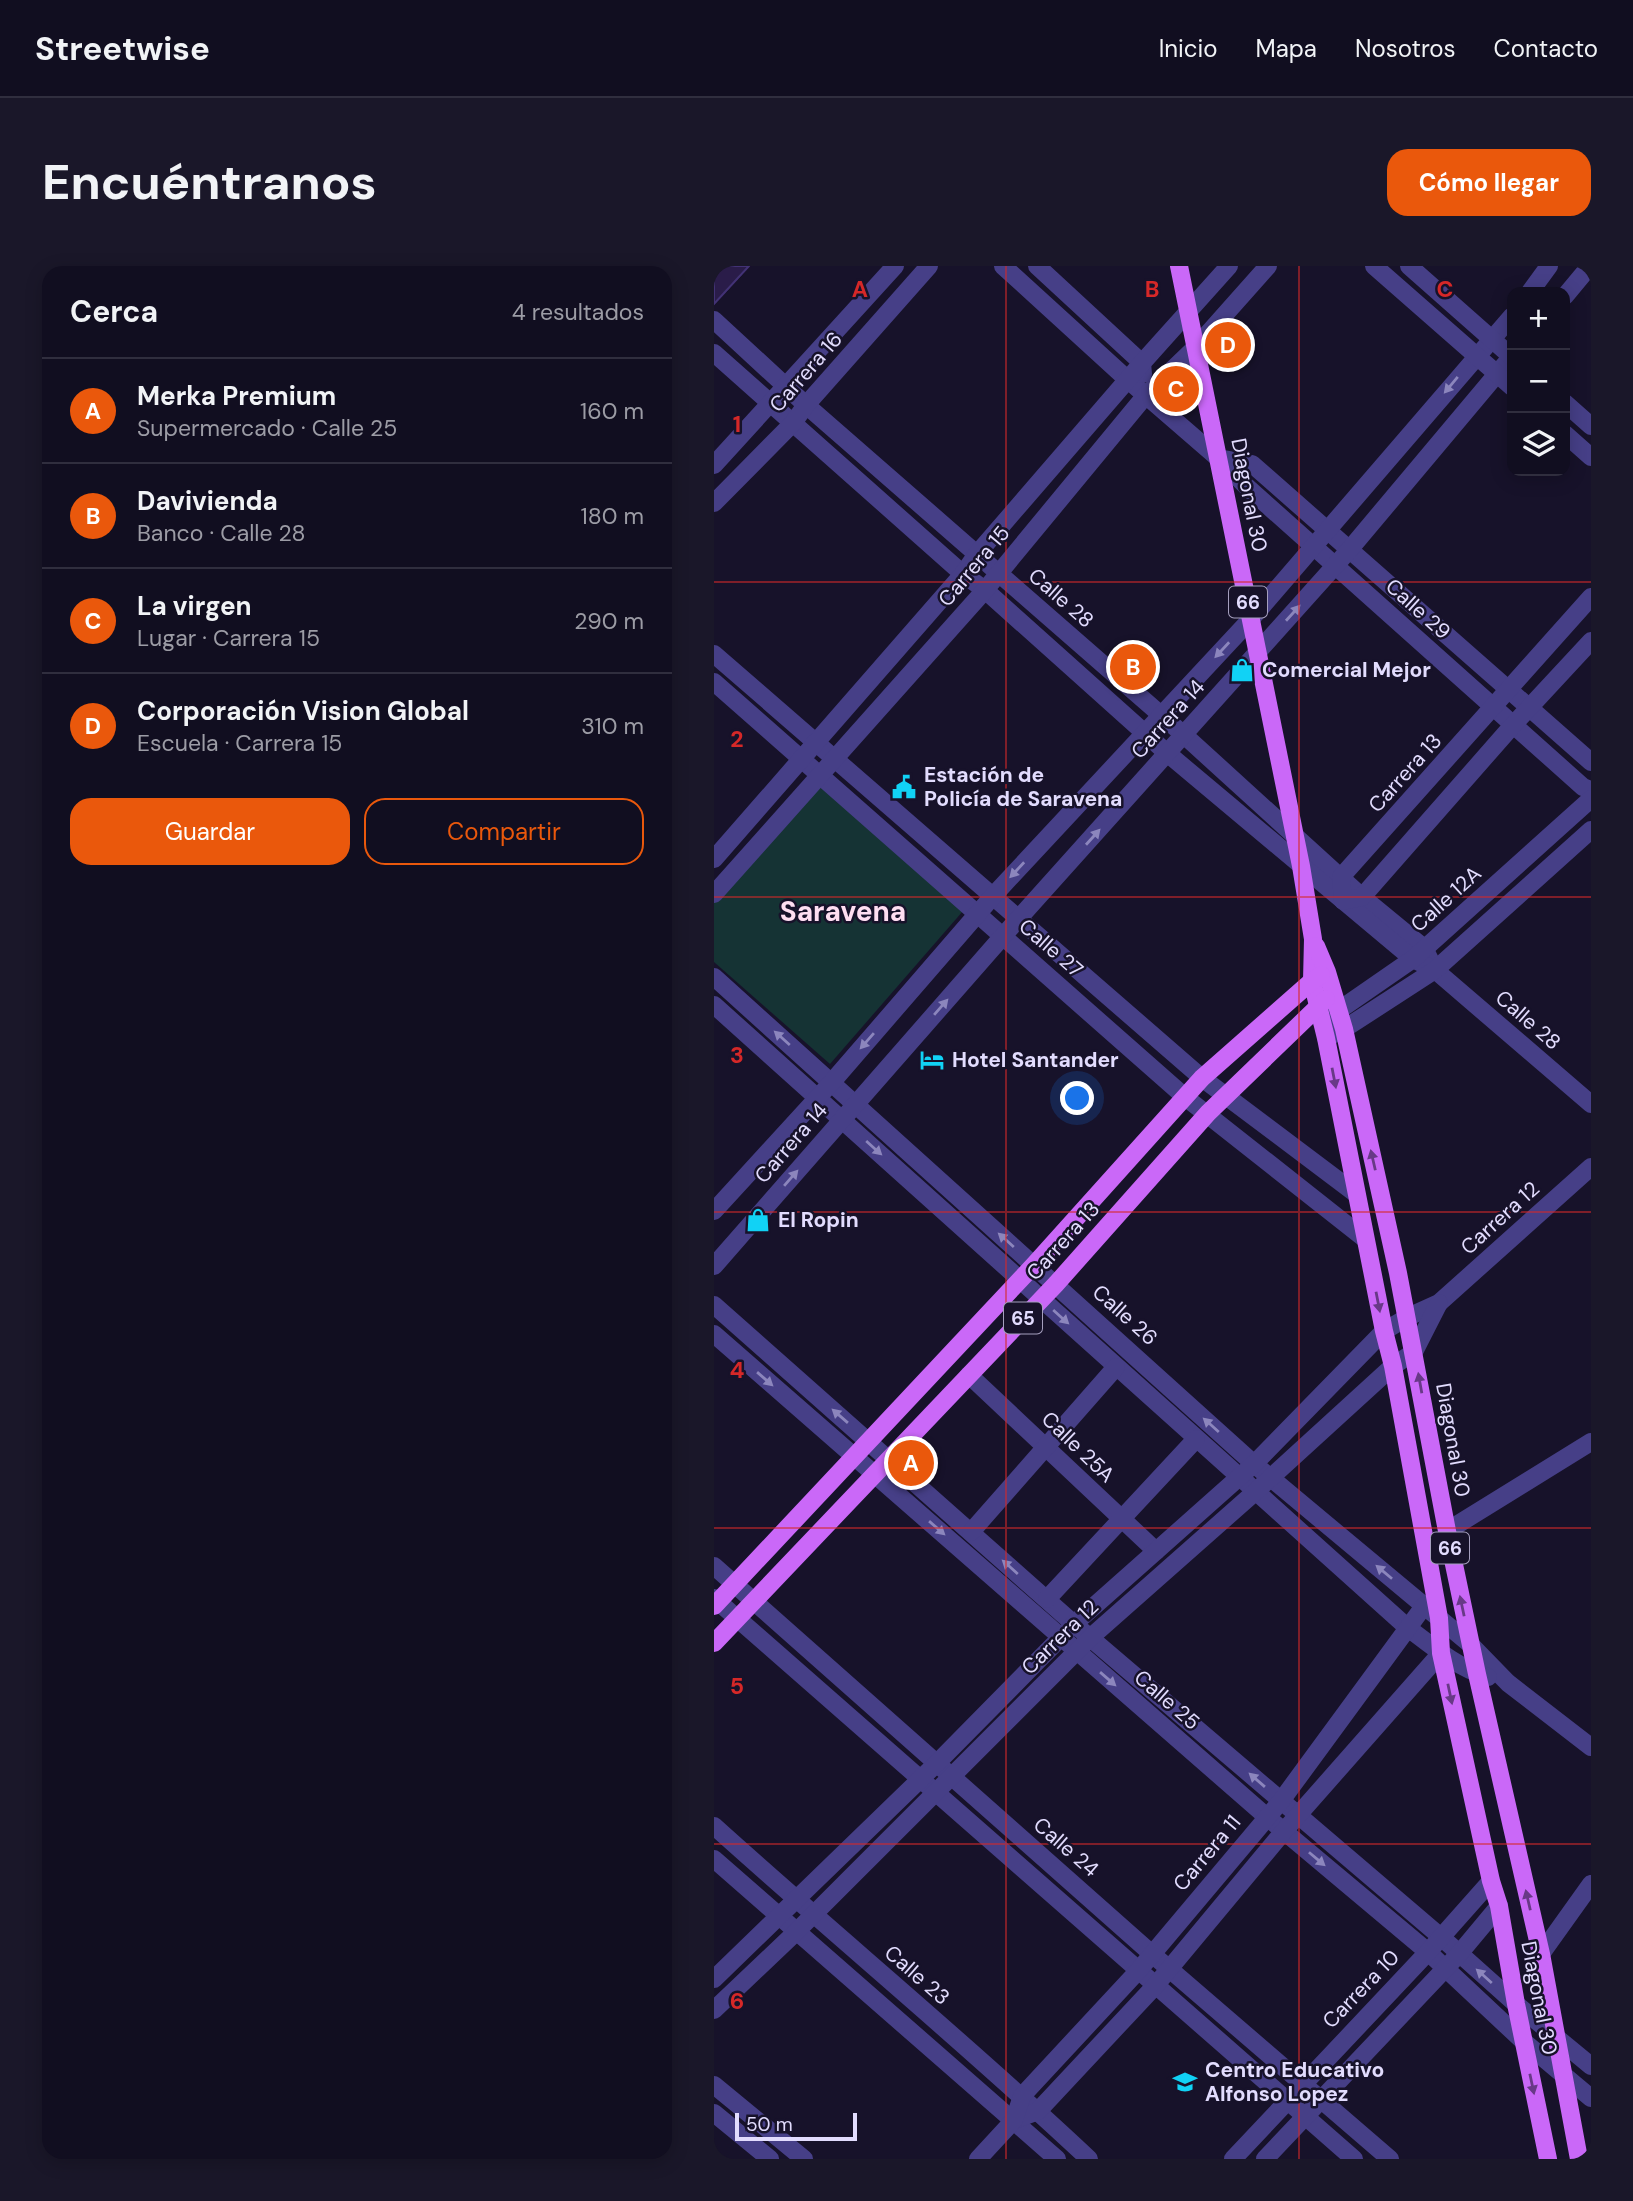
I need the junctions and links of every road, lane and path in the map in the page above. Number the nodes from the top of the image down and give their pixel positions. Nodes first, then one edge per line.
1 (895, 266) edge
2 (929, 266) edge
3 (1003, 266) edge
4 (1037, 266) edge
5 (1180, 266) edge
6 (1229, 266) edge
7 (1268, 266) edge
8 (1374, 266) edge
9 (1409, 266) edge
10 (1549, 266) edge
11 (1590, 266) edge
12 (1534, 287) edge
13 (1570, 290) edge
14 (1189, 311) junction
15 (714, 320) edge
16 (1507, 321) edge
17 (1491, 338) junction
18 (1196, 347) junction
19 (1507, 352) edge
20 (714, 353) edge
21 (1476, 356) junction
22 (1507, 362) edge
23 (1142, 363) junction
24 (1498, 374) junction
25 (1128, 380) junction
26 (1507, 382) edge
27 (786, 386) junction
28 (1146, 395) junction
29 (770, 403) junction
30 (806, 405) junction
31 (1570, 407) edge
32 (793, 423) junction
33 (1591, 426) edge
34 (1570, 438) edge
35 (1591, 457) edge
36 (1218, 458) junction
37 (714, 465) edge
38 (714, 503) edge
39 (1328, 530) junction
40 (1313, 546) junction
41 (1350, 550) junction
42 (977, 554) junction
43 (1335, 566) junction
44 (998, 573) junction
45 (963, 574) junction
46 (985, 590) junction
47 (1591, 597) edge
48 (1251, 619) junction
49 (1591, 641) edge
50 (1259, 651) junction
51 (714, 654) edge
52 (714, 682) edge
53 (1510, 690) junction
54 (1494, 706) junction
55 (1530, 708) junction
56 (1162, 716) junction
57 (1513, 725) junction
58 (1144, 733) junction
59 (1184, 735) junction
60 (815, 742) junction
61 (1167, 753) junction
62 (834, 757) junction
63 (801, 759) junction
64 (1591, 762) edge
65 (819, 775) junction
66 (1591, 790) edge
67 (1591, 799) edge
68 (1591, 830) edge
69 (1295, 837) junction
70 (714, 859) edge
71 (1301, 866) junction
72 (1341, 877) junction
73 (714, 894) edge
74 (993, 896) junction
75 (1362, 897) junction
76 (1343, 901) junction
77 (978, 914) junction
78 (1019, 919) junction
79 (1003, 936) junction
80 (1419, 954) junction
81 (1435, 970) junction
82 (1320, 976) junction
83 (714, 977) edge
84 (714, 1005) edge
85 (1325, 1014) junction
86 (1341, 1021) junction
87 (1202, 1078) junction
88 (832, 1082) junction
89 (1227, 1096) junction
90 (818, 1097) junction
91 (1185, 1097) junction
92 (856, 1104) junction
93 (1591, 1104) edge
94 (1208, 1113) junction
95 (843, 1120) junction
96 (1591, 1167) edge
97 (1356, 1193) junction
98 (714, 1212) edge
99 (1365, 1239) junction
100 (1034, 1265) junction
101 (714, 1266) edge
102 (1020, 1279) junction
103 (1056, 1284) junction
104 (1041, 1299) junction
105 (1439, 1303) junction
106 (714, 1305) edge
107 (1408, 1317) junction
108 (1384, 1331) junction
109 (714, 1334) edge
110 (1414, 1352) junction
111 (1393, 1366) junction
112 (1116, 1367) junction
113 (969, 1375) junction
114 (1196, 1439) junction
115 (868, 1440) junction
116 (1591, 1442) edge
117 (1046, 1446) junction
118 (853, 1456) junction
119 (888, 1459) junction
120 (1254, 1464) junction
121 (875, 1473) junction
122 (1238, 1477) junction
123 (1270, 1477) junction
124 (1255, 1492) junction
125 (1121, 1520) junction
126 (1447, 1531) junction
127 (971, 1532) junction
128 (1156, 1551) junction
129 (714, 1566) edge
130 (735, 1585) junction
131 (1047, 1599) junction
132 (753, 1601) junction
133 (716, 1602) edge
134 (1424, 1605) junction
135 (737, 1618) junction
136 (1439, 1618) junction
137 (1074, 1624) junction
138 (1408, 1628) junction
139 (1060, 1637) junction
140 (1091, 1637) junction
141 (714, 1643) edge
142 (1470, 1644) junction
143 (1077, 1651) junction
144 (1441, 1653) junction
145 (1477, 1674) junction
146 (1508, 1683) junction
147 (1591, 1746) edge
148 (937, 1763) junction
149 (951, 1776) junction
150 (919, 1780) junction
151 (935, 1793) junction
152 (1281, 1801) junction
153 (1298, 1815) junction
154 (1267, 1817) junction
155 (714, 1826) edge
156 (1284, 1831) junction
157 (714, 1859) edge
158 (1491, 1881) junction
159 (1591, 1884) edge
160 (796, 1899) junction
161 (1499, 1906) junction
162 (812, 1915) junction
163 (779, 1916) junction
164 (796, 1931) junction
165 (1441, 1937) junction
166 (1428, 1952) junction
167 (1152, 1954) junction
168 (1459, 1954) junction
169 (1541, 1954) junction
170 (1445, 1968) junction
171 (1170, 1969) junction
172 (1138, 1971) junction
173 (714, 1979) edge
174 (1155, 1986) junction
175 (1516, 2004) junction
176 (714, 2010) edge
177 (1555, 2036) junction
178 (1523, 2041) junction
179 (1591, 2066) edge
180 (1563, 2074) junction
181 (1304, 2083) junction
182 (714, 2085) edge
183 (1022, 2096) junction
184 (1591, 2098) edge
185 (1322, 2099) junction
186 (1287, 2101) junction
187 (1038, 2111) junction
188 (714, 2113) edge
189 (1306, 2118) junction
190 (1014, 2120) junction
191 (770, 2159) edge
192 (804, 2159) edge
193 (978, 2159) edge
194 (1057, 2159) edge
195 (1089, 2159) edge
196 (1233, 2159) edge
197 (1265, 2159) edge
198 (1354, 2159) edge
199 (1390, 2159) edge
200 (1548, 2159) edge
201 (1579, 2159) edge

1 - 27 street, Carrera 16
2 - 30 street, Carrera 16
3 - 25 street, Calle 29
4 - 23 street
5 - 14 main road, Diagonal 30 / 66
6 - 14 street, Carrera 15
7 - 18 street, Carrera 15
8 - 21 street
9 - 17 street
10 - 12 street
11 - 13 street
14 - 18 main road, Diagonal 30 / 66
14 - 23 street, Carrera 15
15 - 27 street, Calle 28
16 - 17 street, Carrera 14
17 - 19 street
17 - 21 street, Carrera 14
18 - 28 street, Carrera 15
18 - 36 main road, Diagonal 30 / 66
20 - 29 street, Calle 28
21 - 24 street
21 -> 39 street, Carrera 14
22 - 24 street, Carrera 14
23 - 25 street, Carrera 15
23 - 28 street
24 - 26 street
24 - 41 street, Carrera 14
25 - 28 street, Calle 29
25 - 42 street, Carrera 15
27 - 29 street, Carrera 16
27 - 30 street, Calle 28
28 - 36 street, Calle 29
28 - 44 street, Carrera 15
29 - 32 street, Calle 28
29 - 37 street, Carrera 16
30 - 32 street, Carrera 16
30 - 42 street, Calle 28
31 - 33 street
32 - 38 street, Carrera 16
32 - 45 street, Calle 28
34 - 35 street
36 - 39 street, Calle 29
36 - 40 street, Calle 29
36 - 48 main road, Diagonal 30 / 66
39 - 40 street, Carrera 14
39 - 41 street, Calle 29
40 - 43 street, Calle 29
40 - 48 street, Carrera 14
41 - 43 street, Carrera 14
41 - 53 street, Calle 29
42 - 44 street, Calle 28
42 - 45 street, Carrera 15
50 -> 43 street, Carrera 14
43 - 54 street, Calle 29
44 - 46 street, Carrera 15
44 - 56 street, Calle 28
45 - 46 street, Calle 28
45 - 60 street, Carrera 15
46 - 58 street, Calle 28
46 - 62 street, Carrera 15
47 - 53 street, Carrera 13
48 - 50 main road, Diagonal 30 / 66
48 -> 56 street, Carrera 14
49 - 55 street
50 - 59 street, Carrera 14
50 - 69 main road, Diagonal 30 / 66
51 - 60 street, Calle 27
52 - 63 street, Calle 27
53 - 54 street, Carrera 13
53 - 55 street, Calle 29
54 - 57 street, Calle 29
54 - 72 street, Carrera 13
55 - 57 street
55 - 64 street, Calle 29
56 - 58 street, Carrera 14
56 - 59 street, Calle 28
57 - 66 street, Calle 29
57 - 75 street
58 - 61 street, Calle 28
58 -> 74 street, Carrera 14
59 - 61 street, Carrera 14
59 - 69 street, Calle 28
60 - 62 street, Calle 27
60 - 63 street, Carrera 15
61 - 71 street, Calle 28
78 -> 61 street, Carrera 14
62 - 65 street, Carrera 15
62 - 74 street, Calle 27
63 - 65 street, Calle 27
63 - 70 street, Carrera 15
65 - 73 street, Carrera 15
65 - 77 street, Calle 27
67 - 80 street, Calle 12A
68 - 81 street, Calle 12A
69 - 71 main road, Diagonal 30 / 66
69 - 72 street, Calle 28
71 - 76 street, Calle 28
71 - 82 main road, Diagonal 30 / 66
72 - 75 street, Calle 28
72 - 76 street
74 - 77 street, Carrera 14
74 - 78 street, Calle 27
75 - 76 street
75 - 80 street, Calle 28
76 - 80 street, Calle 28
77 - 79 street, Calle 27
77 -> 88 street, Carrera 14
78 - 79 street, Carrera 14
78 - 87 street, Calle 27
79 - 91 street, Calle 27
92 -> 79 street, Carrera 14
80 - 81 street, Calle 28
80 - 86 street, Calle 12A
81 - 86 street, Calle 12A
81 - 93 street, Calle 28
82 - 85 main road, Diagonal 30 / 66
82 - 87 main road, Carrera 13 / 65
88 -> 83 street, Calle 26
84 - 90 street, Calle 26
85 - 86 main road, Diagonal 30 / 66
85 - 86 street, Calle 12A
85 - 89 main road, Carrera 13 / 65
85 -> 97 main road, Diagonal 30 / 66
107 -> 86 main road, Diagonal 30 / 66
87 - 89 street, Calle 27
87 - 91 main road, Carrera 13 / 65
88 - 90 street, Carrera 14
88 - 92 street, Calle 26
89 - 94 main road, Carrera 13 / 65
89 - 97 street, Calle 27
90 - 95 street, Calle 26
90 - 98 street, Carrera 14
91 - 94 street, Calle 27
91 - 100 main road, Carrera 13 / 65
92 - 95 street, Carrera 14
100 -> 92 street, Calle 26
94 - 99 street, Calle 27
94 - 103 main road, Carrera 13 / 65
101 -> 95 street, Carrera 14
95 -> 102 street, Calle 26
96 - 105 street, Carrera 12
97 - 99 main road, Diagonal 30 / 66
99 -> 108 main road, Diagonal 30 / 66
100 - 102 main road, Carrera 13 / 65
100 - 103 street, Calle 26
102 - 104 street, Calle 26
102 - 115 main road, Carrera 13 / 65
103 - 104 main road, Carrera 13 / 65
120 -> 103 street, Calle 26
104 -> 112 street, Calle 26
104 - 113 main road, Carrera 13 / 65
105 - 107 street, Carrera 12
105 - 110 street, Carrera 12
115 -> 106 street, Calle 25
107 - 108 street, Carrera 12
107 - 110 main road, Diagonal 30 / 66
108 - 111 main road, Diagonal 30 / 66
108 - 120 street, Carrera 12
109 -> 118 street, Calle 25
110 - 111 street, Carrera 12
126 -> 110 main road, Diagonal 30 / 66
111 - 123 street, Carrera 12
111 - 136 main road, Diagonal 30 / 66
112 - 114 street, Calle 26
112 - 117 street
113 - 117 street, Calle 25A
113 - 119 main road, Carrera 13 / 65
114 - 122 street, Calle 26
114 - 125 street
115 - 118 main road, Carrera 13 / 65
115 - 119 street, Calle 25
116 - 126 street
117 - 125 street, Calle 25A
117 - 127 street
118 - 121 street, Calle 25
118 - 130 main road, Carrera 13 / 65
119 - 121 main road, Carrera 13 / 65
119 - 127 street, Calle 25
120 - 122 street, Carrera 12
120 - 123 street, Calle 26
121 - 132 main road, Carrera 13 / 65
121 -> 139 street, Calle 25
122 - 124 street, Calle 26
122 - 128 street, Carrera 12
123 - 124 street, Carrera 12
134 -> 123 street, Calle 26
124 - 138 street, Calle 26
124 - 140 street, Carrera 12
125 - 128 street, Calle 25A
125 - 131 street
142 -> 126 main road, Diagonal 30 / 66
131 -> 127 street, Calle 25
128 - 137 street, Carrera 12
129 - 130 street, Calle 24
130 - 132 street, Calle 24
130 - 133 main road, Carrera 13 / 65
131 - 137 street, Calle 25
132 - 135 main road, Carrera 13 / 65
132 - 148 street, Calle 24
133 - 135 street
134 - 136 street, Calle 26
134 - 138 street, Carrera 11
135 - 141 main road, Carrera 13 / 65
135 - 150 street
136 - 142 street, Calle 26
136 - 144 main road, Diagonal 30 / 66
137 - 139 street, Carrera 12
137 - 140 street, Calle 25
138 - 144 street, Calle 26
138 - 152 street, Carrera 11
139 - 143 street, Calle 25
139 - 148 street, Carrera 12
140 - 143 street, Carrera 12
152 -> 140 street, Calle 25
142 - 145 main road, Diagonal 30 / 66
142 - 146 street, Calle 26
143 - 149 street, Carrera 12
143 -> 154 street, Calle 25
144 - 145 street, Calle 26
144 - 153 street, Carrera 11
144 -> 158 main road, Diagonal 30 / 66
145 - 146 street, Calle 26
169 -> 145 main road, Diagonal 30 / 66
146 - 147 street, Calle 26
148 - 149 street, Calle 24
148 - 150 street, Carrera 12
149 - 151 street, Carrera 12
149 - 167 street, Calle 24
150 - 151 street
150 - 160 street, Carrera 12
151 - 162 street, Carrera 12
151 - 172 street
152 - 153 street, Calle 25
152 - 154 street, Carrera 11
153 - 156 street, Carrera 11
153 - 165 street, Calle 25
154 - 156 street, Calle 25
154 - 167 street, Carrera 11
155 - 160 street, Calle 23
156 -> 166 street, Calle 25
156 - 171 street, Carrera 11
157 - 163 street
158 - 161 main road, Diagonal 30 / 66
158 - 165 street, Carrera 10
159 - 169 street
160 - 162 street, Calle 23
160 - 163 street, Carrera 12
161 - 168 street
161 - 175 main road, Diagonal 30 / 66
162 - 164 street, Carrera 12
162 - 183 street, Calle 23
163 - 164 street
163 - 173 street, Carrera 12
164 - 176 street, Carrera 12
164 - 190 street
165 - 166 street, Carrera 10
165 - 168 street, Calle 25
166 - 170 street, Calle 25
166 - 181 street, Carrera 10
167 - 171 street, Calle 24
167 - 172 street, Carrera 11
168 - 170 street
175 -> 168 street, Calle 25
169 - 177 main road, Diagonal 30 / 66
170 - 178 street, Calle 25
170 - 185 street
171 - 174 street, Carrera 11
171 - 181 street, Calle 24
172 - 174 street
172 - 183 street, Carrera 11
174 - 186 street
174 - 187 street, Carrera 11
175 - 177 street, Calle 25
175 - 178 main road, Diagonal 30 / 66
177 - 179 street, Calle 25
177 - 180 main road, Diagonal 30 / 66
178 - 180 street, Calle 25
178 -> 200 main road, Diagonal 30 / 66
180 - 184 street, Calle 25
180 - 201 main road, Diagonal 30 / 66
181 - 185 street, Calle 24
181 - 186 street, Carrera 10
182 - 192 street
183 - 187 street, Calle 23
183 - 190 street, Carrera 11
185 - 189 street
185 - 199 street, Calle 24
186 - 189 street
186 - 196 street, Carrera 10
187 - 190 street, Carrera 11
187 - 195 street, Calle 23
188 - 191 street
189 - 197 street
189 - 198 street
190 - 193 street, Carrera 11
190 - 194 street

